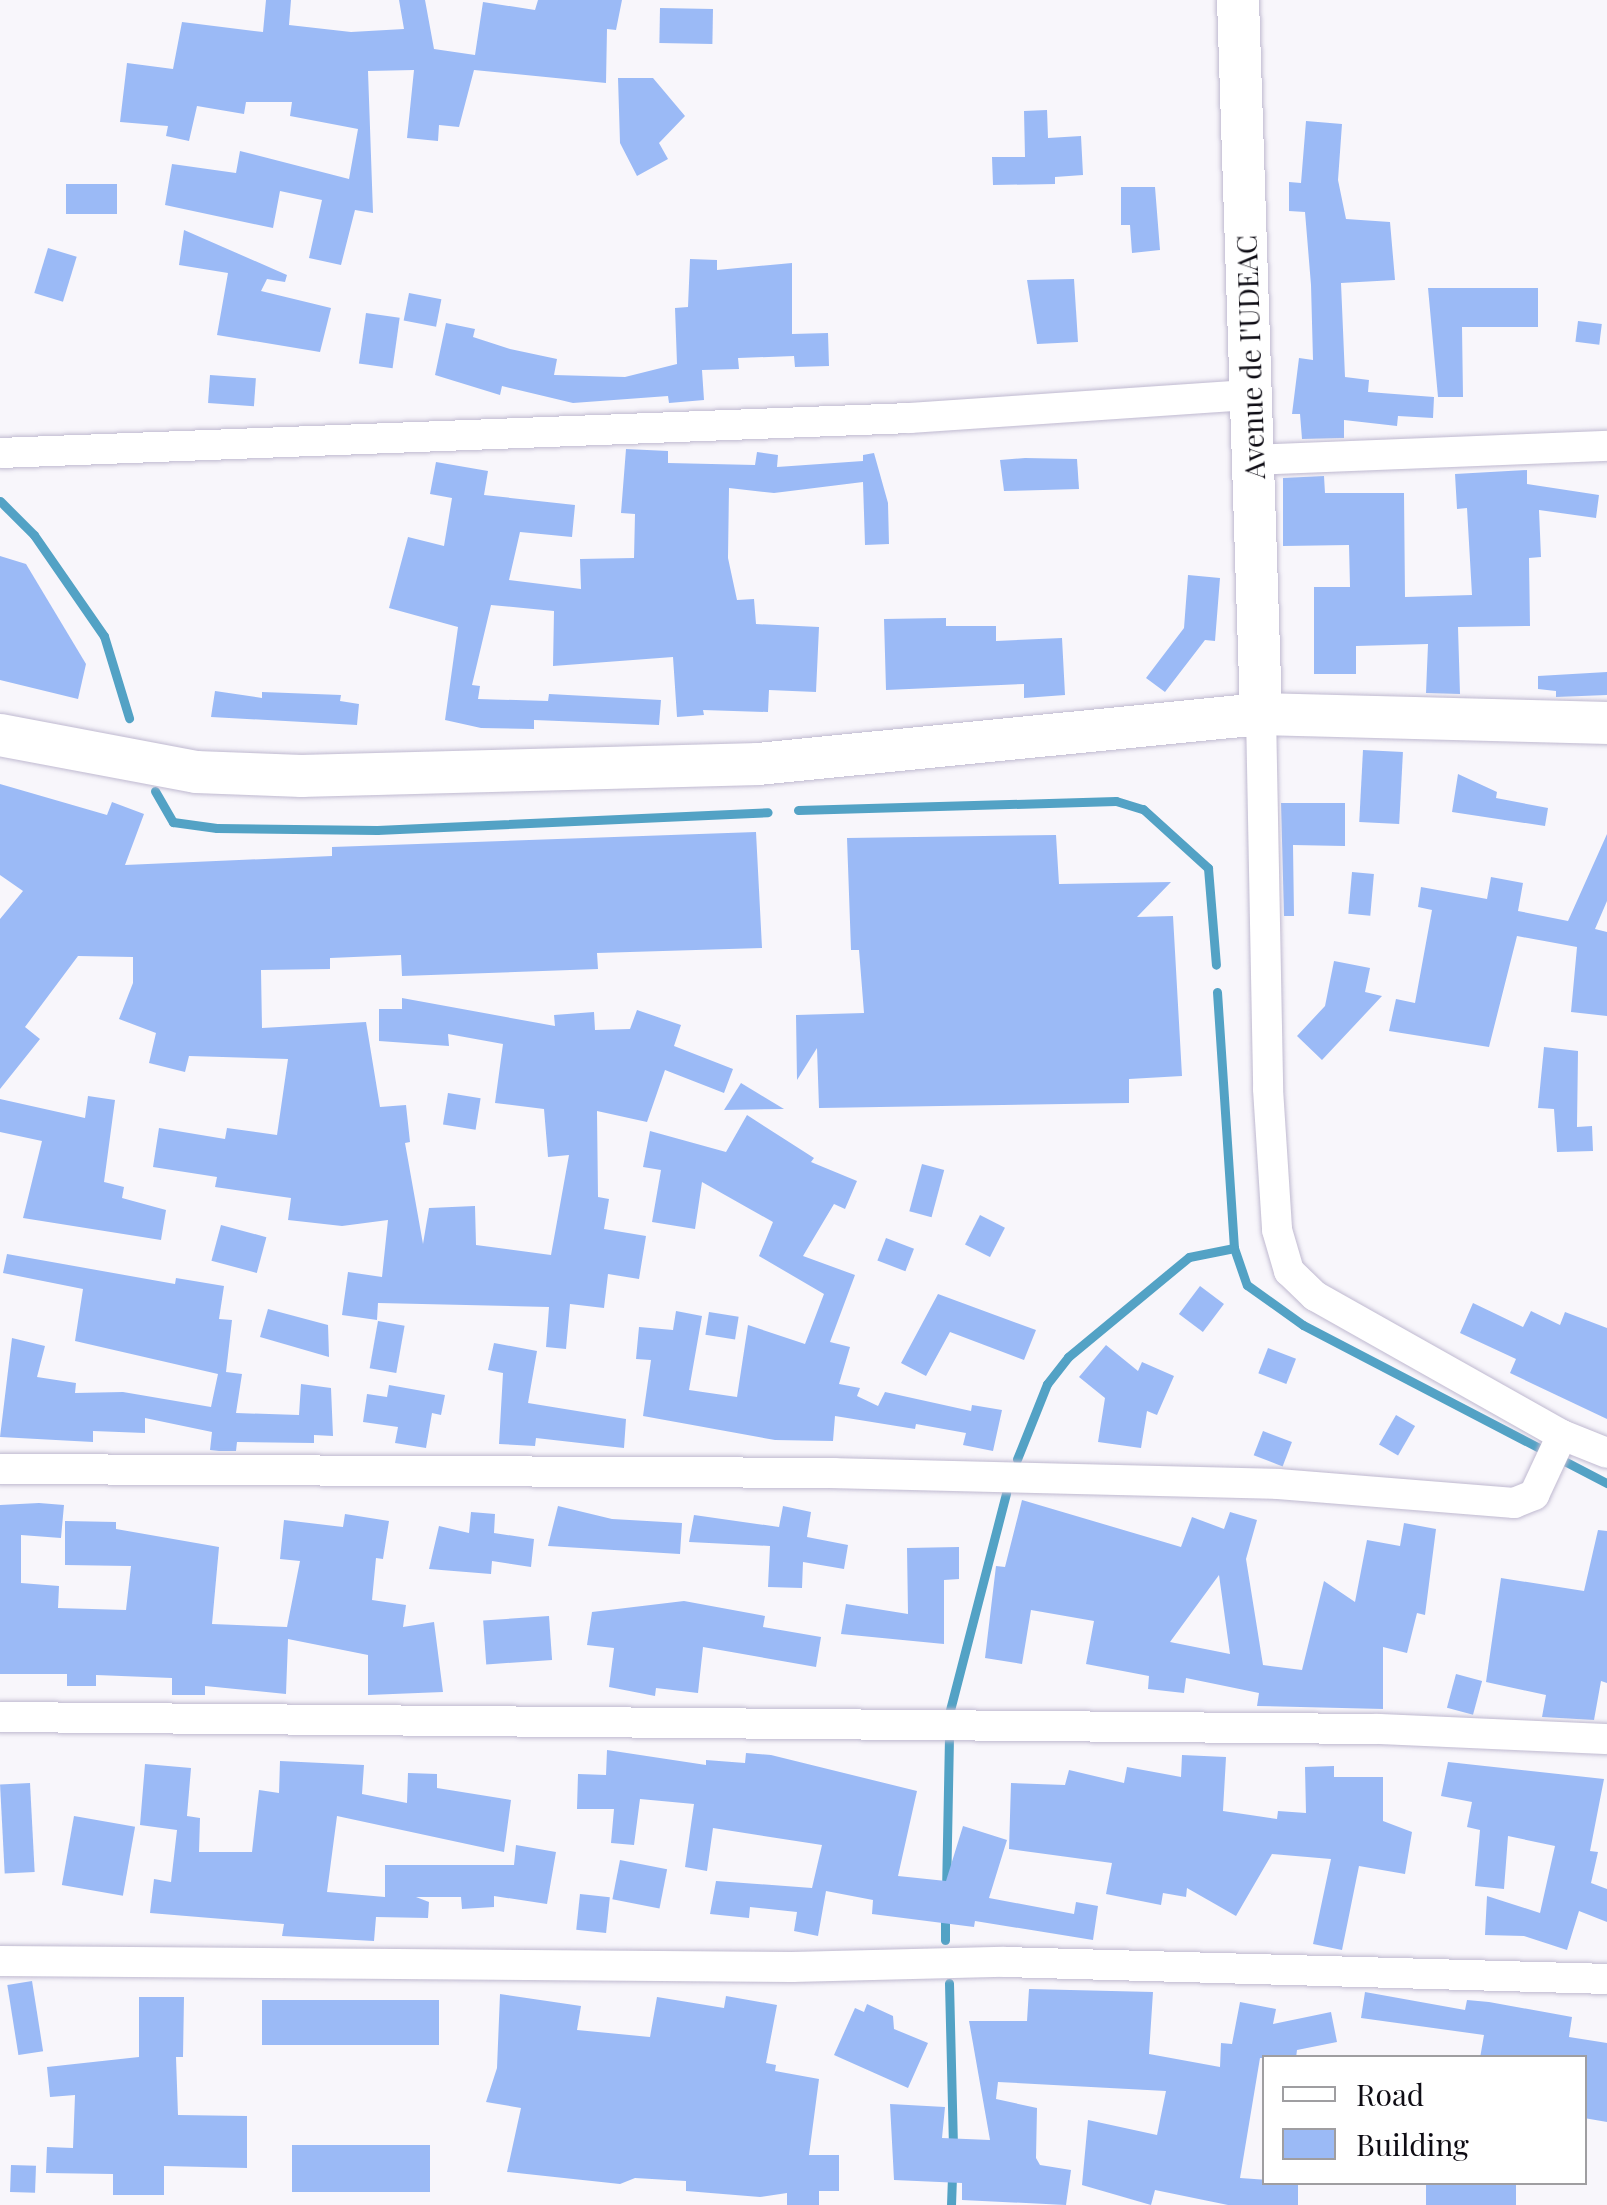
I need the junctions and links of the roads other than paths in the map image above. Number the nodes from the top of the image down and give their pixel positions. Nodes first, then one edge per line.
1 (1238, 0) edge
2 (1251, 395) junction
3 (1607, 446) edge
4 (0, 453) edge
5 (1253, 460) junction
6 (1261, 714) junction
7 (1607, 723) edge
8 (0, 735) edge
9 (1555, 1452) junction
10 (1607, 1453) edge
11 (0, 1469) edge
12 (0, 1718) edge
13 (1607, 1738) edge
14 (0, 1961) edge
15 (1607, 1978) edge

1 - 2 main road, Avenue de I'UDEAC
2 - 4 street
2 - 5 main road, Avenue de I'UDEAC
3 - 5 street
5 - 6 main road, Avenue de I'UDEAC
6 - 7 main road
6 - 8 main road
6 - 9 street
9 - 10 street
9 - 11 street
12 - 13 street
14 - 15 street

